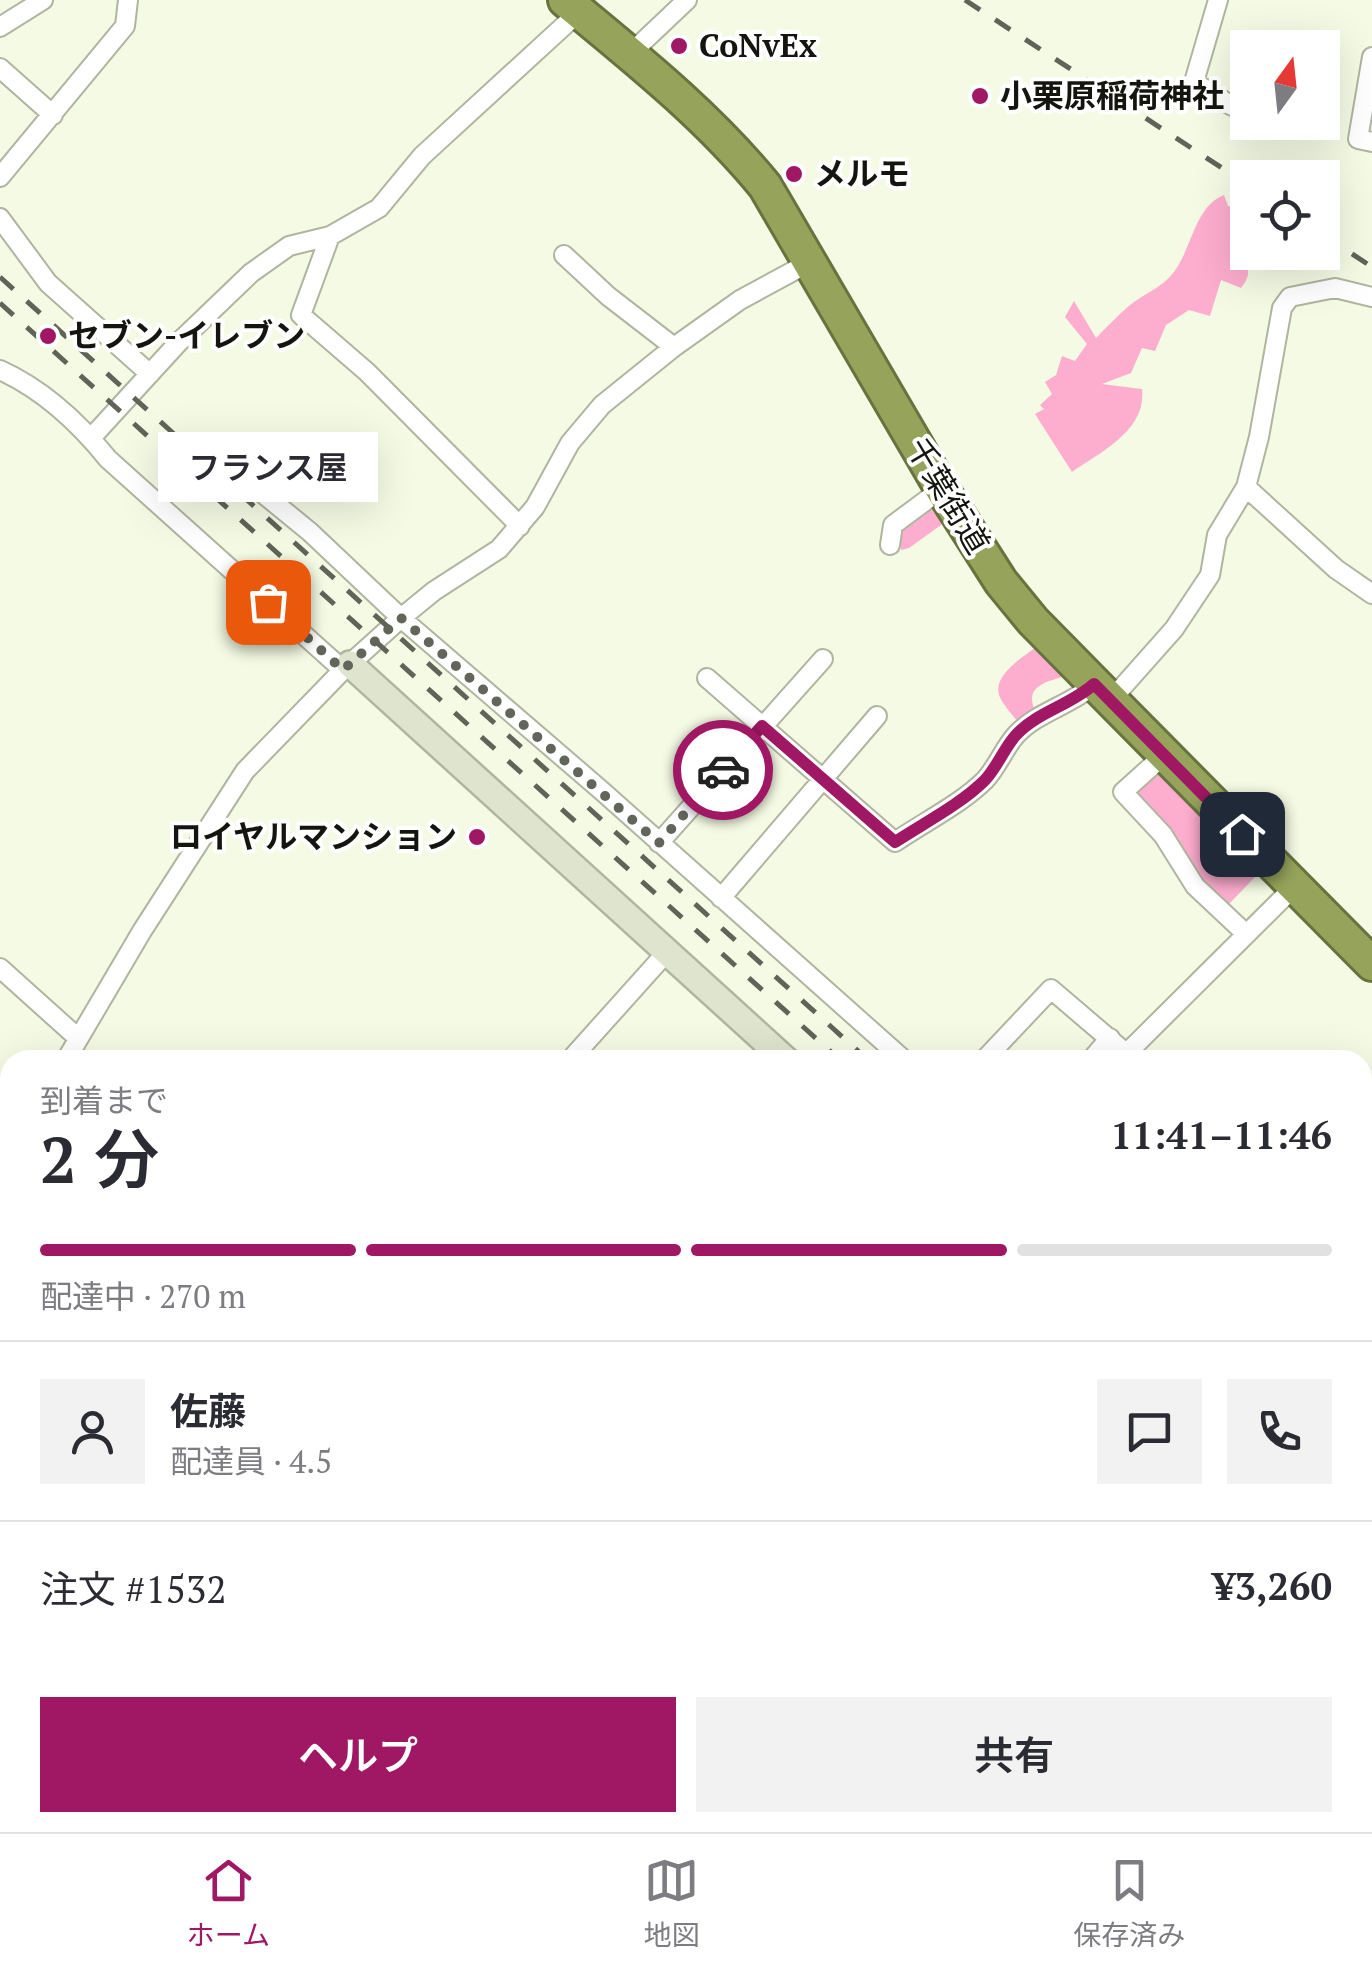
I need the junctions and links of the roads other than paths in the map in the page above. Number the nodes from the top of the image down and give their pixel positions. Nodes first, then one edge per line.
1 (43, 0) edge
2 (128, 0) edge
3 (687, 0) edge
4 (1218, 0) edge
5 (572, 6) edge
6 (0, 27) edge
7 (630, 54) junction
8 (1372, 56) edge
9 (0, 68) edge
10 (1230, 105) edge
11 (53, 115) junction
12 (1372, 142) edge
13 (0, 177) edge
14 (0, 218) edge
15 (330, 236) junction
16 (564, 255) dead end
17 (810, 262) junction
18 (1372, 297) edge
19 (674, 347) junction
20 (0, 370) edge
21 (150, 374) junction
22 (91, 438) junction
23 (244, 478) dead end
24 (1246, 487) junction
25 (932, 496) dead end
26 (520, 526) junction
27 (890, 545) dead end
28 (1372, 594) edge
29 (401, 618) junction
30 (823, 659) dead end
31 (346, 667) junction
32 (706, 678) dead end
33 (1103, 692) junction
34 (878, 716) dead end
35 (762, 726) junction
36 (1164, 755) junction
37 (822, 778) junction
38 (659, 843) junction
39 (1294, 886) junction
40 (721, 898) junction
41 (1245, 932) junction
42 (666, 953) junction
43 (1371, 961) edge
44 (0, 968) edge
45 (78, 1038) junction
46 (1110, 1038) junction
47 (71, 1050) edge
48 (579, 1050) edge
49 (775, 1050) edge
50 (893, 1050) edge
51 (993, 1050) edge
52 (1100, 1050) edge
53 (1124, 1050) edge
54 (1137, 1050) edge

1 - 6 street
2 - 11 street
3 - 7 street
4 - 10 street
5 - 7 highway, 千葉街道
5 - 15 street
7 - 17 highway, 千葉街道
8 - 12 street
9 - 11 street
11 - 13 street
14 - 21 street
15 - 21 street
15 - 26 street
16 - 19 street
17 - 19 street
17 - 33 highway, 千葉街道
18 - 24 street
19 - 26 street
20 - 22 street
21 - 22 street
22 - 31 street
23 - 29 street
24 - 28 street
24 - 33 street
25 - 27 street
26 - 29 street
29 - 31 street
29 - 38 street
30 - 35 street
31 - 42 street
31 - 45 street
32 - 35 street
33 - 36 highway, 千葉街道
33 - 37 street
34 - 37 street
35 - 37 street
35 - 38 street
36 - 39 highway, 千葉街道
36 - 41 street
37 - 40 street
38 - 40 street
39 - 41 street
39 - 43 highway, 千葉街道
40 - 50 street
41 - 54 street
42 - 48 street
42 - 49 street
44 - 45 street
45 - 47 street
46 - 51 street
46 - 52 street
46 - 53 street

